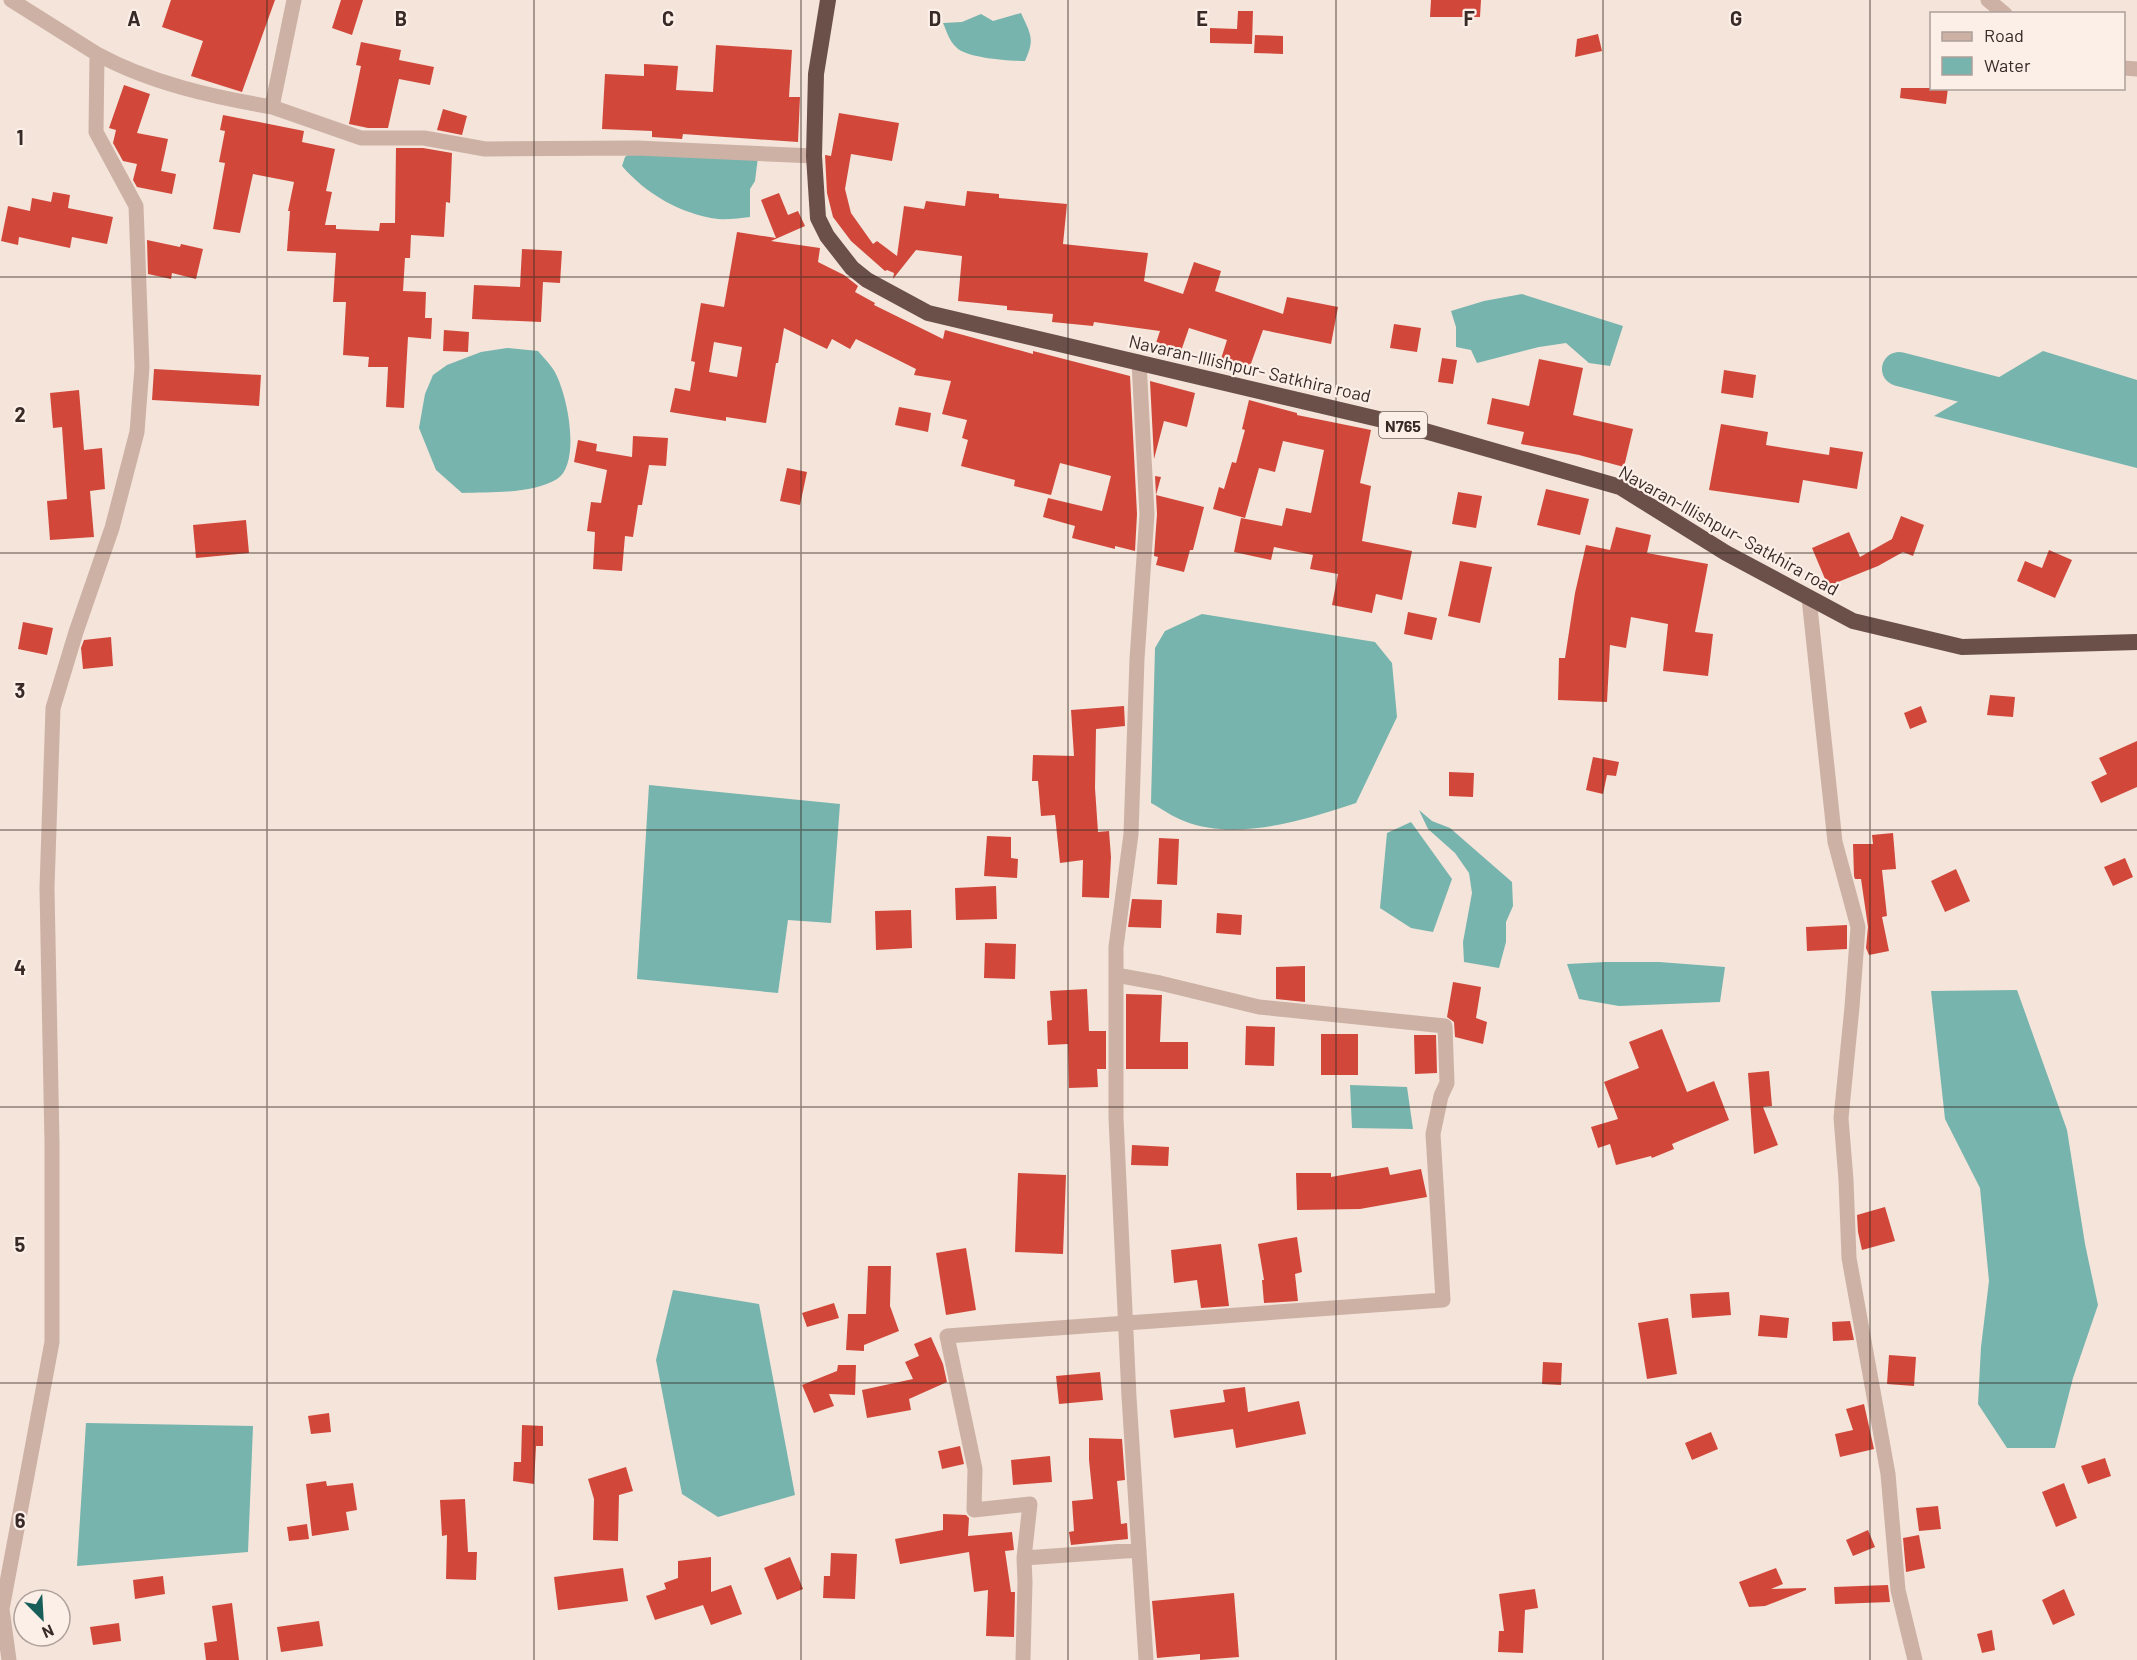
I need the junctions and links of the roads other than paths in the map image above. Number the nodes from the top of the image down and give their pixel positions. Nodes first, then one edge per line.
1 (11, 0) edge
2 (294, 0) edge
3 (828, 0) edge
4 (1988, 0) edge
5 (2003, 12) edge
6 (97, 54) junction
7 (272, 107) junction
8 (814, 156) junction
9 (1139, 362) junction
10 (1809, 598) junction
11 (2137, 642) edge
12 (1116, 975) junction
13 (1126, 1324) junction
14 (1139, 1550) junction
15 (1024, 1558) junction
16 (9, 1660) edge
17 (1023, 1660) edge
18 (1146, 1660) edge
19 (1915, 1660) edge

1 - 6 street
2 - 7 street
3 - 8 highway, Navaran-Illishpur- Satkhira road / N765
4 - 5 street
6 - 7 street
6 - 16 street
7 - 8 street
8 - 9 highway, Navaran-Illishpur- Satkhira road / N765
9 - 10 highway, Navaran-Illishpur- Satkhira road / N765
9 - 12 street
10 - 11 highway, Navaran-Illishpur- Satkhira road / N765
10 - 19 street
12 - 13 street
12 - 13 street
13 - 14 street
13 - 15 street
14 - 15 street
14 - 18 street
15 - 17 street

